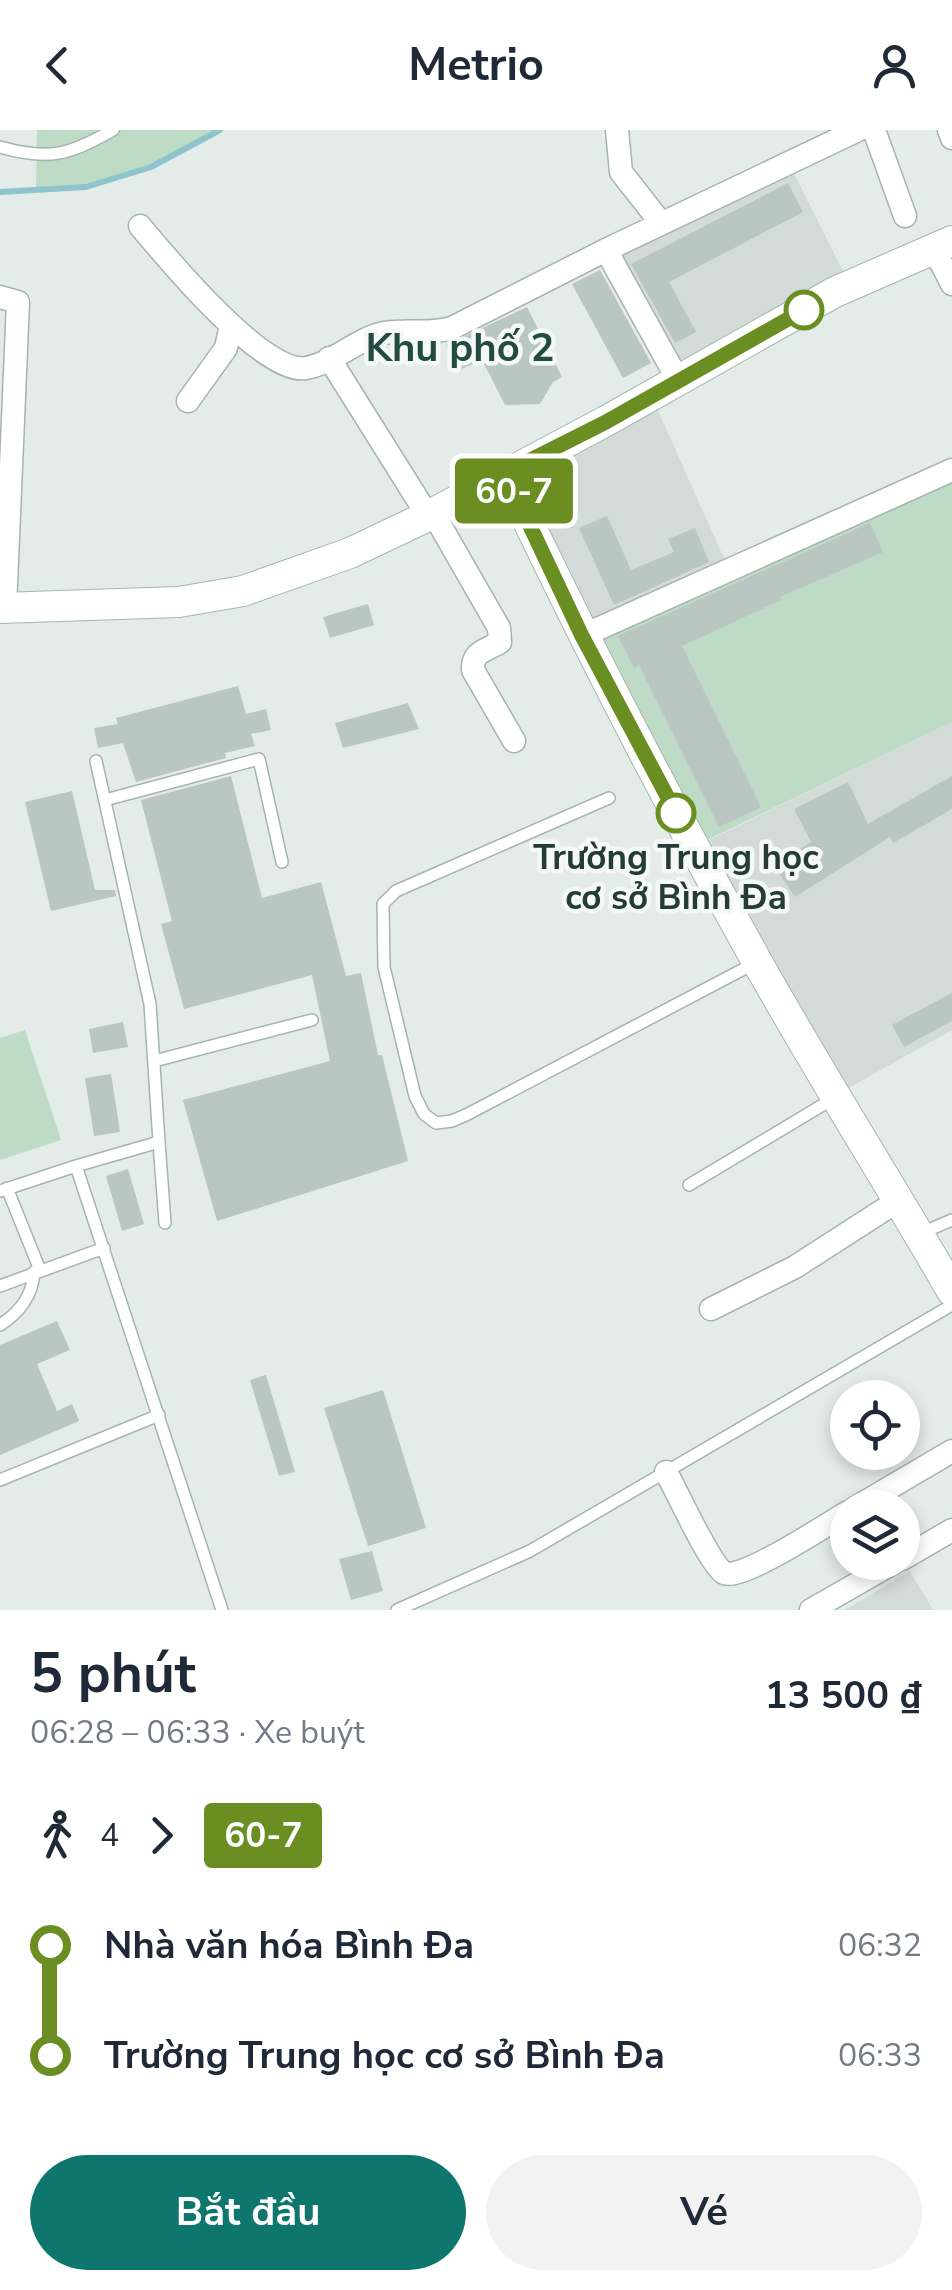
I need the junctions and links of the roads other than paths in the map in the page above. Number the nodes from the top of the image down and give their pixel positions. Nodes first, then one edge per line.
1 (113, 130) edge
2 (617, 130) edge
3 (858, 130) edge
4 (874, 130) edge
5 (949, 130) edge
6 (952, 138) edge
7 (0, 147) edge
8 (905, 216) dead end
9 (661, 223) junction
10 (140, 226) dead end
11 (943, 245) edge
12 (606, 250) junction
13 (952, 284) edge
14 (9, 300) edge
15 (231, 325) junction
16 (329, 358) junction
17 (678, 380) junction
18 (188, 401) dead end
19 (952, 470) edge
20 (505, 473) junction
21 (4, 487) edge
22 (430, 514) junction
23 (3, 608) edge
24 (582, 636) junction
25 (514, 740) dead end
26 (96, 761) dead end
27 (609, 798) dead end
28 (104, 800) junction
29 (282, 862) dead end
30 (756, 962) junction
31 (312, 1020) dead end
32 (154, 1061) junction
33 (836, 1098) junction
34 (159, 1142) junction
35 (76, 1166) junction
36 (688, 1186) dead end
37 (4, 1189) edge
38 (899, 1200) junction
39 (952, 1220) edge
40 (165, 1222) dead end
41 (919, 1234) junction
42 (104, 1248) junction
43 (37, 1271) junction
44 (0, 1286) edge
45 (952, 1290) edge
46 (952, 1304) edge
47 (711, 1309) dead end
48 (0, 1325) edge
49 (159, 1415) junction
50 (952, 1451) edge
51 (666, 1472) junction
52 (0, 1480) edge
53 (886, 1490) edge
54 (830, 1523) edge
55 (952, 1530) edge
56 (920, 1548) edge
57 (864, 1580) edge
58 (222, 1610) edge
59 (397, 1610) edge
60 (810, 1610) edge

1 - 7 lane
2 - 9 street
3 - 9 street
4 - 8 street
5 - 6 street
9 - 12 street
10 - 15 street
11 - 13 street
11 - 17 main road
12 - 16 street
12 - 17 street
14 - 21 street
15 - 16 street
15 - 18 street
16 - 22 street
17 - 20 main road
19 - 24 street
20 - 22 main road
20 - 24 main road
21 - 23 street
22 - 23 main road
22 - 25 street
24 - 30 main road
26 - 28 lane
27 - 30 lane
28 - 29 lane
28 - 32 lane
30 - 33 main road
31 - 32 lane
32 - 34 lane
33 - 36 lane
33 - 38 main road
34 - 35 lane
34 - 40 lane
35 - 37 lane
35 - 42 lane
37 - 43 lane
38 - 41 main road
38 - 47 street
39 - 41 lane
41 - 45 main road
42 - 43 lane
42 - 49 lane
43 - 44 lane
43 - 48 lane
46 - 51 lane
49 - 52 lane
49 - 58 lane
50 - 53 street
51 - 54 street
51 - 59 lane
55 - 56 street
57 - 60 street

